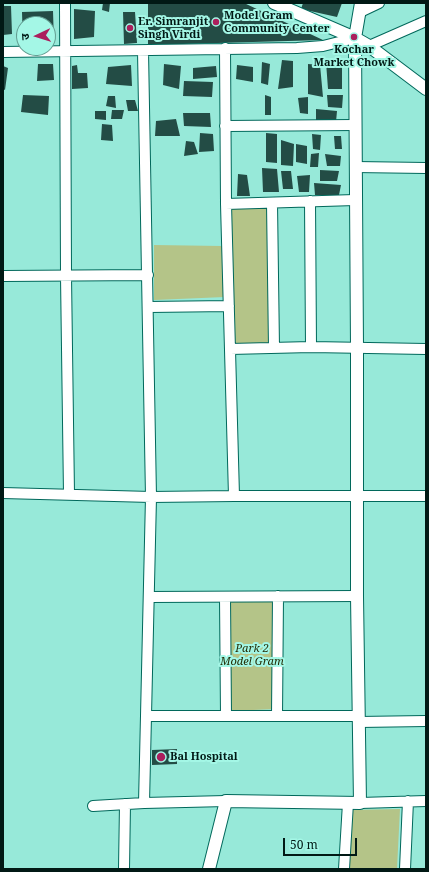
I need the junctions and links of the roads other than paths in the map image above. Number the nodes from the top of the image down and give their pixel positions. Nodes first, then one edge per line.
1 (65, 3) edge
2 (379, 3) edge
3 (278, 4) edge
4 (361, 7) edge
5 (426, 21) edge
6 (355, 38) junction
7 (369, 46) junction
8 (225, 48) junction
9 (64, 51) junction
10 (144, 51) junction
11 (3, 52) edge
12 (423, 84) edge
13 (355, 124) junction
14 (225, 126) junction
15 (355, 168) junction
16 (426, 168) edge
17 (355, 200) junction
18 (310, 201) junction
19 (272, 203) junction
20 (226, 204) junction
21 (148, 275) junction
22 (3, 276) edge
23 (66, 276) junction
24 (228, 306) junction
25 (149, 307) junction
26 (311, 347) junction
27 (274, 348) junction
28 (357, 348) junction
29 (426, 348) edge
30 (230, 349) junction
31 (3, 493) edge
32 (69, 494) junction
33 (234, 496) junction
34 (356, 496) junction
35 (426, 496) edge
36 (151, 497) junction
37 (278, 596) junction
38 (357, 596) junction
39 (149, 597) junction
40 (225, 597) junction
41 (146, 716) junction
42 (226, 716) junction
43 (277, 716) junction
44 (359, 719) junction
45 (426, 721) edge
46 (226, 801) junction
47 (408, 801) junction
48 (426, 801) edge
49 (144, 803) junction
50 (354, 803) junction
51 (125, 804) junction
52 (93, 806) dead end
53 (124, 869) edge
54 (209, 869) edge
55 (344, 869) edge
56 (405, 869) edge

1 - 9 street
2 - 4 street
3 - 6 street
4 - 6 street
5 - 7 street
6 - 7 street
6 - 8 street
6 - 13 street
7 - 12 street
8 - 10 street
8 - 14 street
9 - 10 street
9 - 11 street
9 - 23 street
10 - 21 street
13 - 14 street
13 - 15 street
14 - 20 street
15 - 16 street
15 - 17 street
17 - 18 street
17 - 28 street
18 - 19 street
18 - 26 street
19 - 20 street
19 - 27 street
20 - 24 street
21 - 23 street
21 - 25 street
22 - 23 street
23 - 32 street
24 - 25 street
24 - 30 street
25 - 36 street
26 - 27 street
26 - 28 street
27 - 30 street
28 - 29 street
28 - 34 street
30 - 33 street
31 - 32 street
32 - 36 street
33 - 34 street
33 - 36 street
34 - 35 street
34 - 38 street
36 - 39 street
37 - 38 street
37 - 40 street
37 - 43 street
38 - 44 street
39 - 40 street
39 - 41 street
40 - 42 street
41 - 42 street
41 - 49 street
42 - 43 street
43 - 44 street
44 - 45 street
44 - 50 street
46 - 49 street
46 - 50 street
46 - 54 street
47 - 48 street
47 - 50 street
47 - 56 street
49 - 51 street
50 - 55 street
51 - 52 street
51 - 53 street

